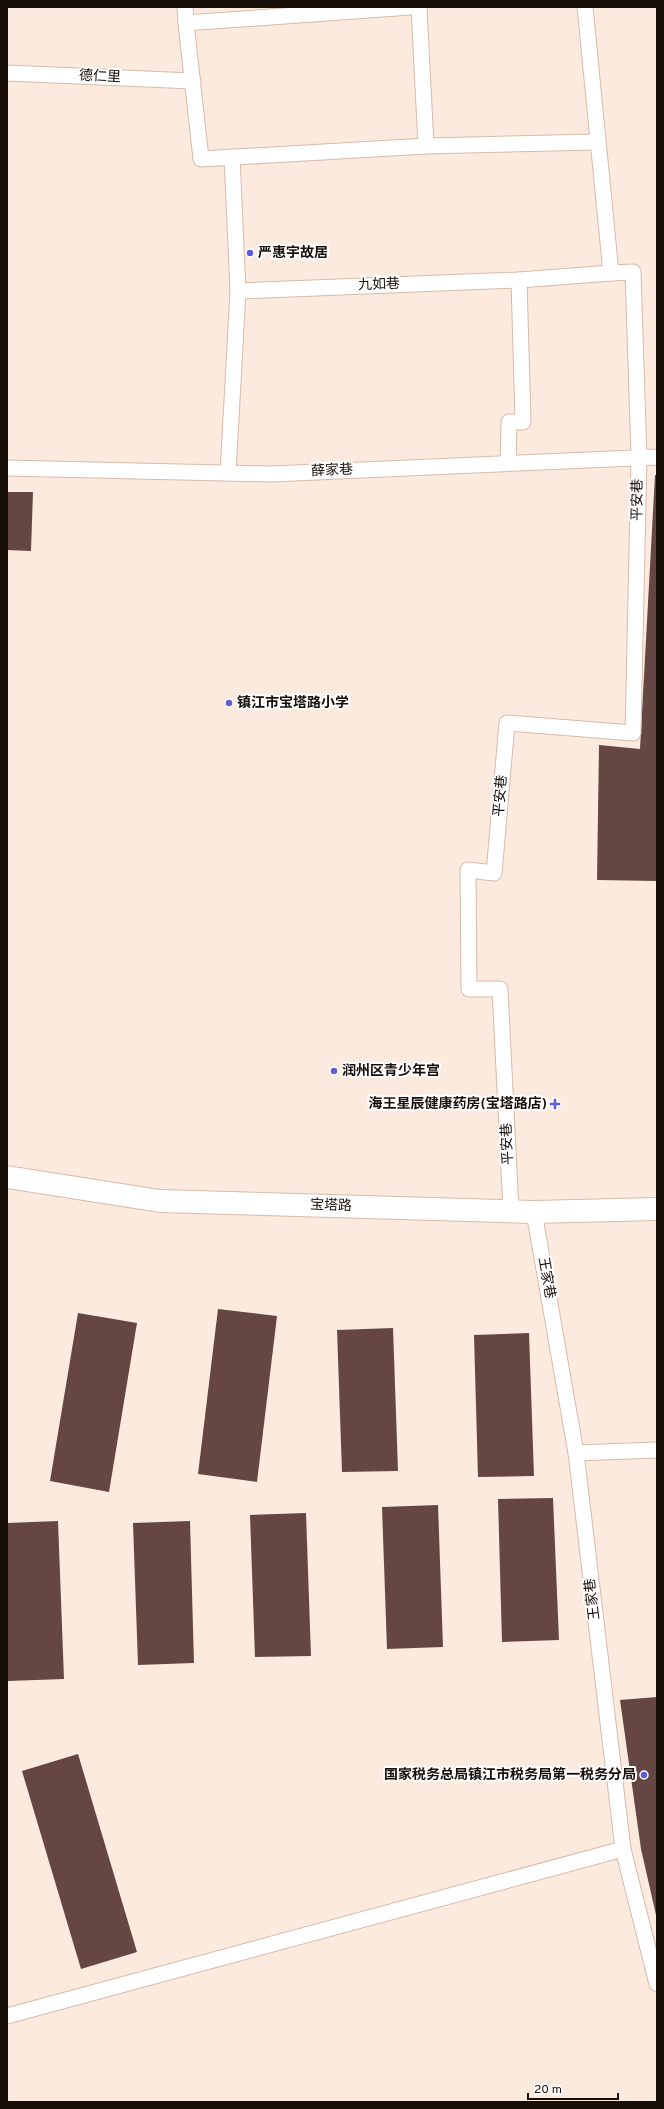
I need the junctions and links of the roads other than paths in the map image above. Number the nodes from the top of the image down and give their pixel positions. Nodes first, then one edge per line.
1 (185, 7) edge
2 (410, 7) edge
3 (419, 7) edge
4 (585, 7) edge
5 (310, 10) edge
6 (186, 23) junction
7 (7, 72) edge
8 (193, 81) junction
9 (597, 142) junction
10 (426, 146) junction
11 (232, 157) junction
12 (611, 273) junction
13 (519, 280) junction
14 (238, 291) junction
15 (639, 457) junction
16 (657, 457) edge
17 (508, 463) junction
18 (7, 468) edge
19 (228, 473) junction
20 (7, 1177) edge
21 (657, 1209) edge
22 (511, 1211) junction
23 (534, 1212) junction
24 (657, 1450) edge
25 (576, 1453) junction
26 (623, 1849) junction
27 (657, 1984) edge
28 (7, 2016) edge

1 - 6 lane
2 - 5 lane
3 - 10 lane
4 - 9 lane
5 - 6 lane
6 - 8 lane
7 - 8 lane, 德仁里
8 - 11 lane
9 - 10 lane
9 - 12 lane
10 - 11 lane
11 - 14 lane
12 - 13 lane, 九如巷
12 - 15 lane, 九如巷
13 - 14 lane, 九如巷
13 - 17 lane
14 - 19 lane
15 - 16 lane, 薛家巷
15 - 17 lane, 薛家巷
15 - 22 lane, 平安巷
17 - 19 lane, 薛家巷
18 - 19 lane, 薛家巷
20 - 22 main road, 宝塔路
21 - 23 main road, 宝塔路
22 - 23 main road, 宝塔路
23 - 25 lane, 王家巷
24 - 25 lane
25 - 26 lane, 王家巷
26 - 27 lane, 王家巷
26 - 28 lane

